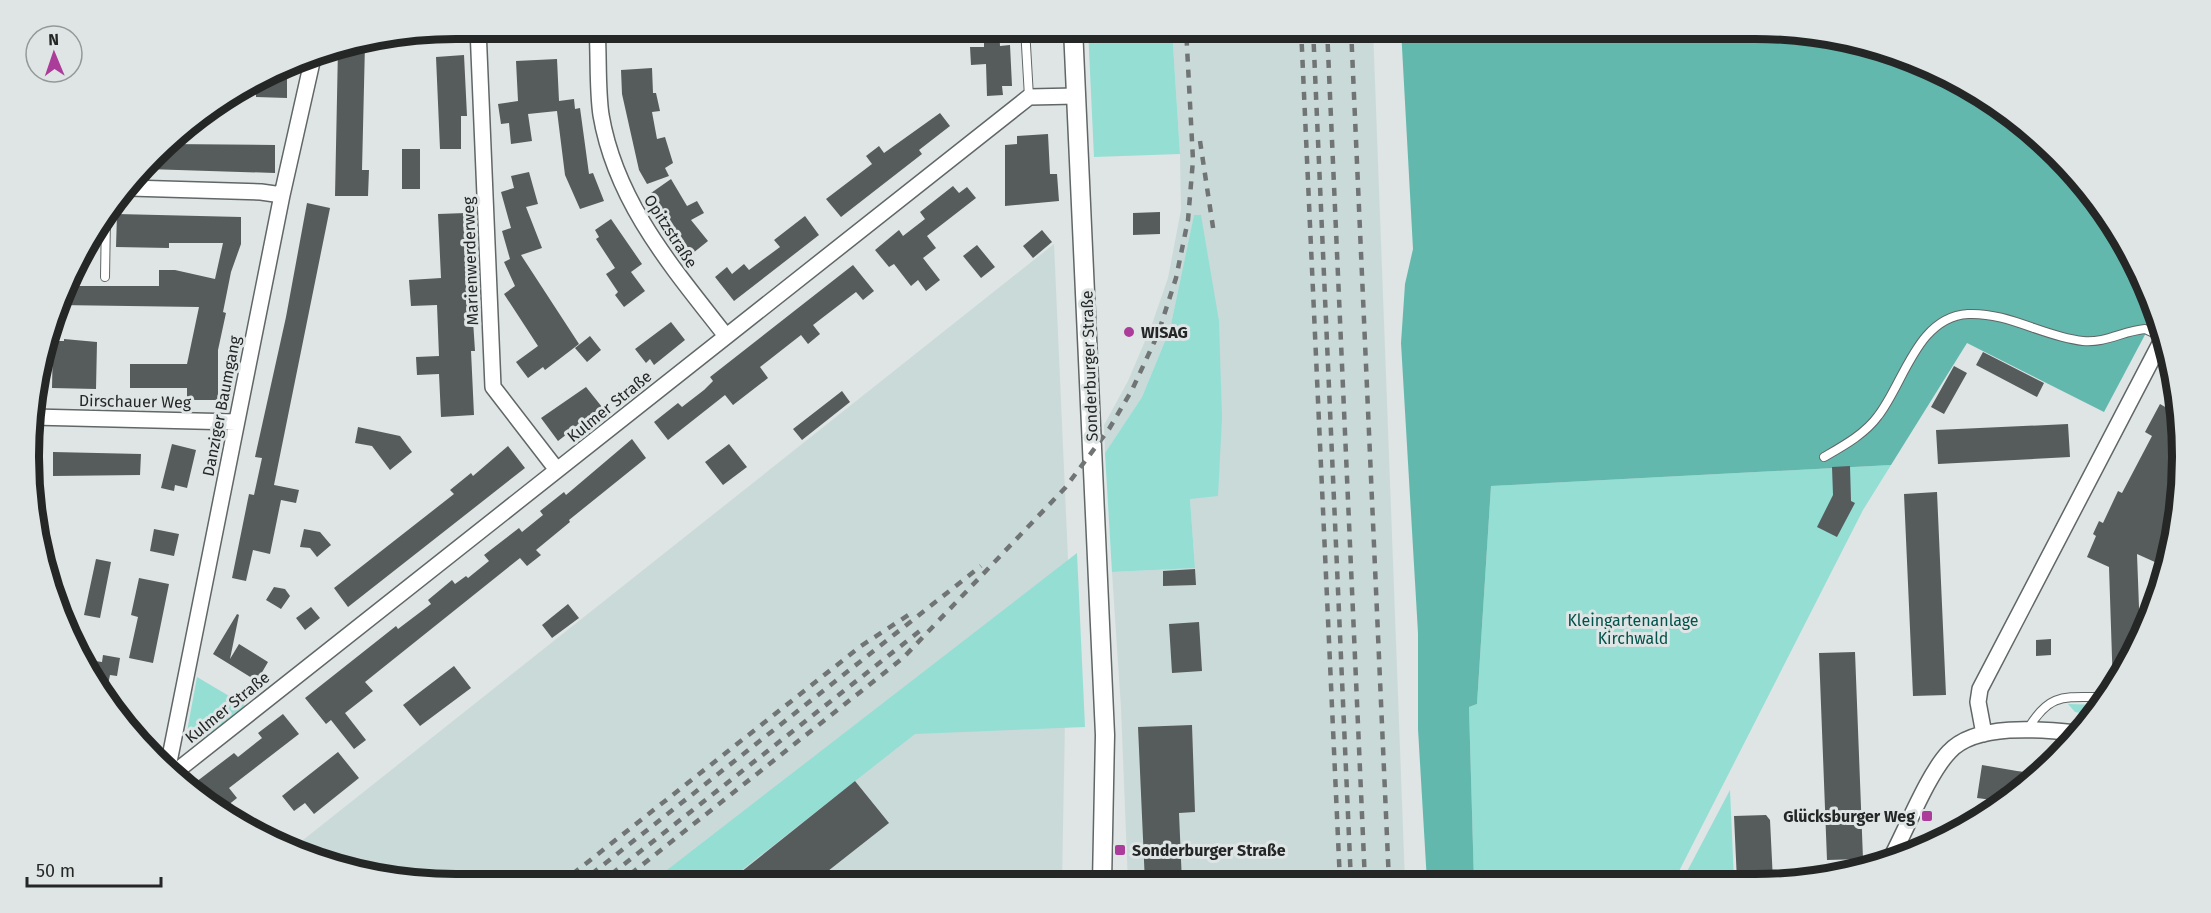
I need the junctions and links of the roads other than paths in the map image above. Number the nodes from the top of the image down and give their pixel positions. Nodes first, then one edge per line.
1 (478, 39) edge
2 (598, 39) edge
3 (1026, 39) edge
4 (1073, 39) edge
5 (311, 65) edge
6 (1076, 96) junction
7 (1029, 97) junction
8 (137, 188) edge
9 (282, 195) junction
10 (106, 230) edge
11 (105, 277) dead end
12 (2153, 332) edge
13 (726, 336) junction
14 (2158, 348) edge
15 (41, 417) edge
16 (236, 422) junction
17 (1824, 458) dead end
18 (557, 470) junction
19 (2095, 697) edge
20 (2028, 730) junction
21 (2068, 732) edge
22 (1984, 734) junction
23 (169, 760) edge
24 (179, 769) edge
25 (1896, 849) edge
26 (1102, 874) edge

1 - 18 street, Marienwerderweg
2 - 13 street, Opitzstraße
3 - 7 lane
4 - 6 street, Sonderburger Straße
5 - 9 street, Danziger Baumgang
6 - 7 street
6 - 26 street, Sonderburger Straße
7 - 13 street, Kulmer Straße
8 - 9 street
9 - 16 street, Danziger Baumgang
10 - 11 lane
12 - 17 lane
13 - 18 street, Kulmer Straße
14 - 22 street
15 - 16 street, Dirschauer Weg
16 - 23 street, Danziger Baumgang
18 - 24 street, Kulmer Straße
19 - 20 lane
20 - 21 street
20 - 22 street
22 - 25 street

